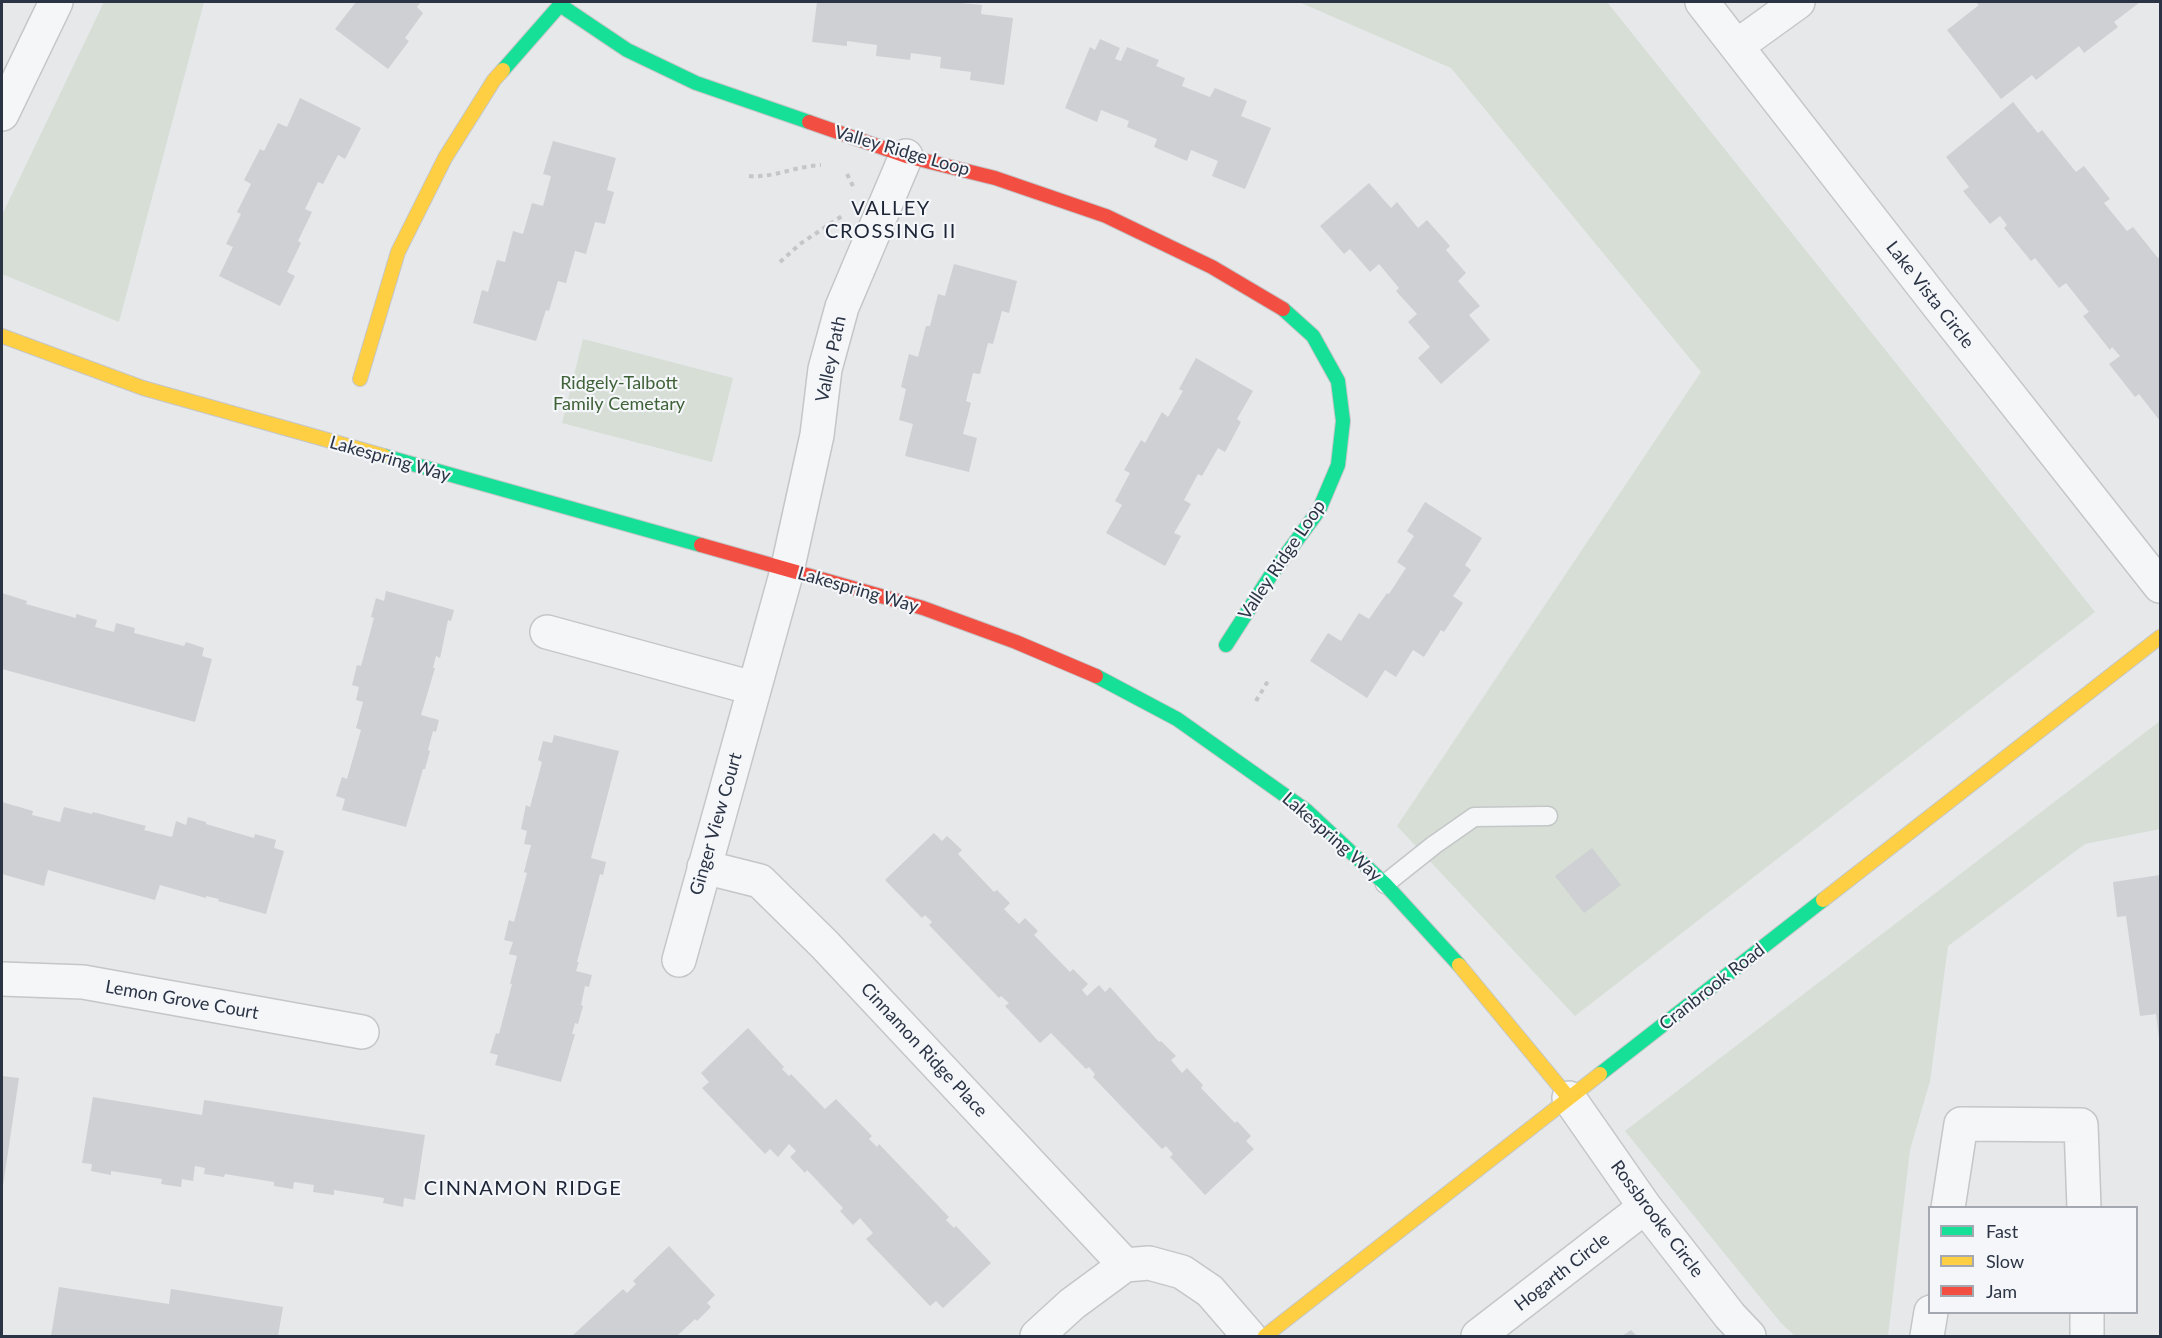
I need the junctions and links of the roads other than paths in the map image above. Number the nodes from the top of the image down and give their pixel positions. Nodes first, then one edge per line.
1 (56, 2) edge
2 (1702, 2) edge
3 (1798, 2) edge
4 (1737, 46) junction
5 (2, 114) edge
6 (906, 156) junction
7 (2, 336) edge
8 (360, 379) dead end
9 (787, 571) junction
10 (2160, 586) edge
11 (547, 632) dead end
12 (2160, 637) edge
13 (1226, 645) dead end
14 (753, 688) junction
15 (1548, 816) dead end
16 (704, 867) junction
17 (1385, 884) junction
18 (679, 960) dead end
19 (2, 979) edge
20 (362, 1032) dead end
21 (1569, 1098) junction
22 (1948, 1206) edge
23 (2084, 1206) edge
24 (1646, 1207) junction
25 (1125, 1265) junction
26 (1931, 1314) edge
27 (2087, 1314) edge
28 (1037, 1336) edge
29 (1249, 1336) edge
30 (1265, 1336) edge
31 (1478, 1336) edge
32 (1749, 1336) edge
33 (1927, 1336) edge
34 (2087, 1336) edge

1 - 5 street
2 - 4 street, Lake Vista Circle
3 - 4 street
4 - 10 street, Lake Vista Circle
6 - 8 street, Valley Ridge Loop
6 - 9 street, Valley Path
6 - 13 street, Valley Ridge Loop
7 - 9 street, Lakespring Way
9 - 14 street, Ginger View Court
9 - 17 street, Lakespring Way
11 - 14 street
12 - 21 street, Cranbrook Road
14 - 16 street, Ginger View Court
15 - 17 lane
16 - 18 street, Ginger View Court
16 - 25 street, Cinnamon Ridge Place
17 - 21 street, Lakespring Way
19 - 20 street, Lemon Grove Court
21 - 24 street, Rossbrooke Circle
21 - 30 street, Cranbrook Road
22 - 23 street
24 - 31 street, Hogarth Circle
24 - 32 street, Rossbrooke Circle
25 - 28 street
25 - 29 street
26 - 33 street
27 - 34 street

